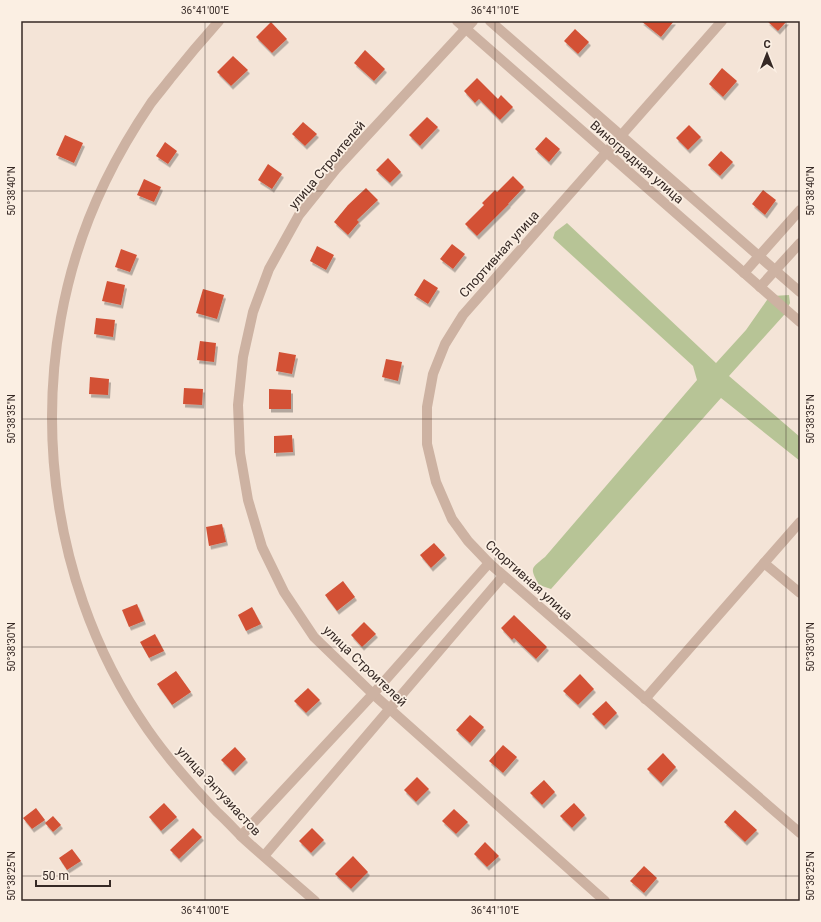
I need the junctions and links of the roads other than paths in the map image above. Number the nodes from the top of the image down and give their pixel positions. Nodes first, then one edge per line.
1 (219, 21) edge
2 (457, 21) edge
3 (490, 21) edge
4 (722, 21) edge
5 (469, 25) edge
6 (621, 136) junction
7 (606, 152) junction
8 (800, 210) edge
9 (800, 243) edge
10 (759, 256) junction
11 (775, 270) junction
12 (744, 273) junction
13 (760, 287) junction
14 (800, 292) edge
15 (800, 322) edge
16 (800, 522) edge
17 (489, 563) junction
18 (764, 563) junction
19 (503, 576) junction
20 (800, 593) edge
21 (373, 694) junction
22 (645, 699) junction
23 (389, 708) junction
24 (800, 833) edge
25 (241, 836) junction
26 (264, 856) junction
27 (315, 901) edge
28 (605, 901) edge

1 - 25 street, улица Энтузиастов
2 - 5 street, Виноградная улица
3 - 6 street, Виноградная улица
4 - 6 street, Спортивная улица
5 - 7 street, Виноградная улица
5 - 21 street, улица Строителей
6 - 7 street, Спортивная улица
6 - 10 street, Виноградная улица
7 - 12 street, Виноградная улица
7 - 17 street, Спортивная улица
8 - 10 street
9 - 11 street
10 - 11 street, Виноградная улица
10 - 12 street
11 - 13 street
11 - 14 street, Виноградная улица
12 - 13 street, Виноградная улица
13 - 15 street, Виноградная улица
16 - 18 street
17 - 19 street, Спортивная улица
17 - 21 street
18 - 20 street
18 - 22 street
19 - 22 street, Спортивная улица
19 - 23 street
21 - 23 street, улица Строителей
21 - 25 street
22 - 24 street, Спортивная улица
23 - 26 street
23 - 28 street, улица Строителей
25 - 26 street, улица Энтузиастов
26 - 27 street, улица Энтузиастов

